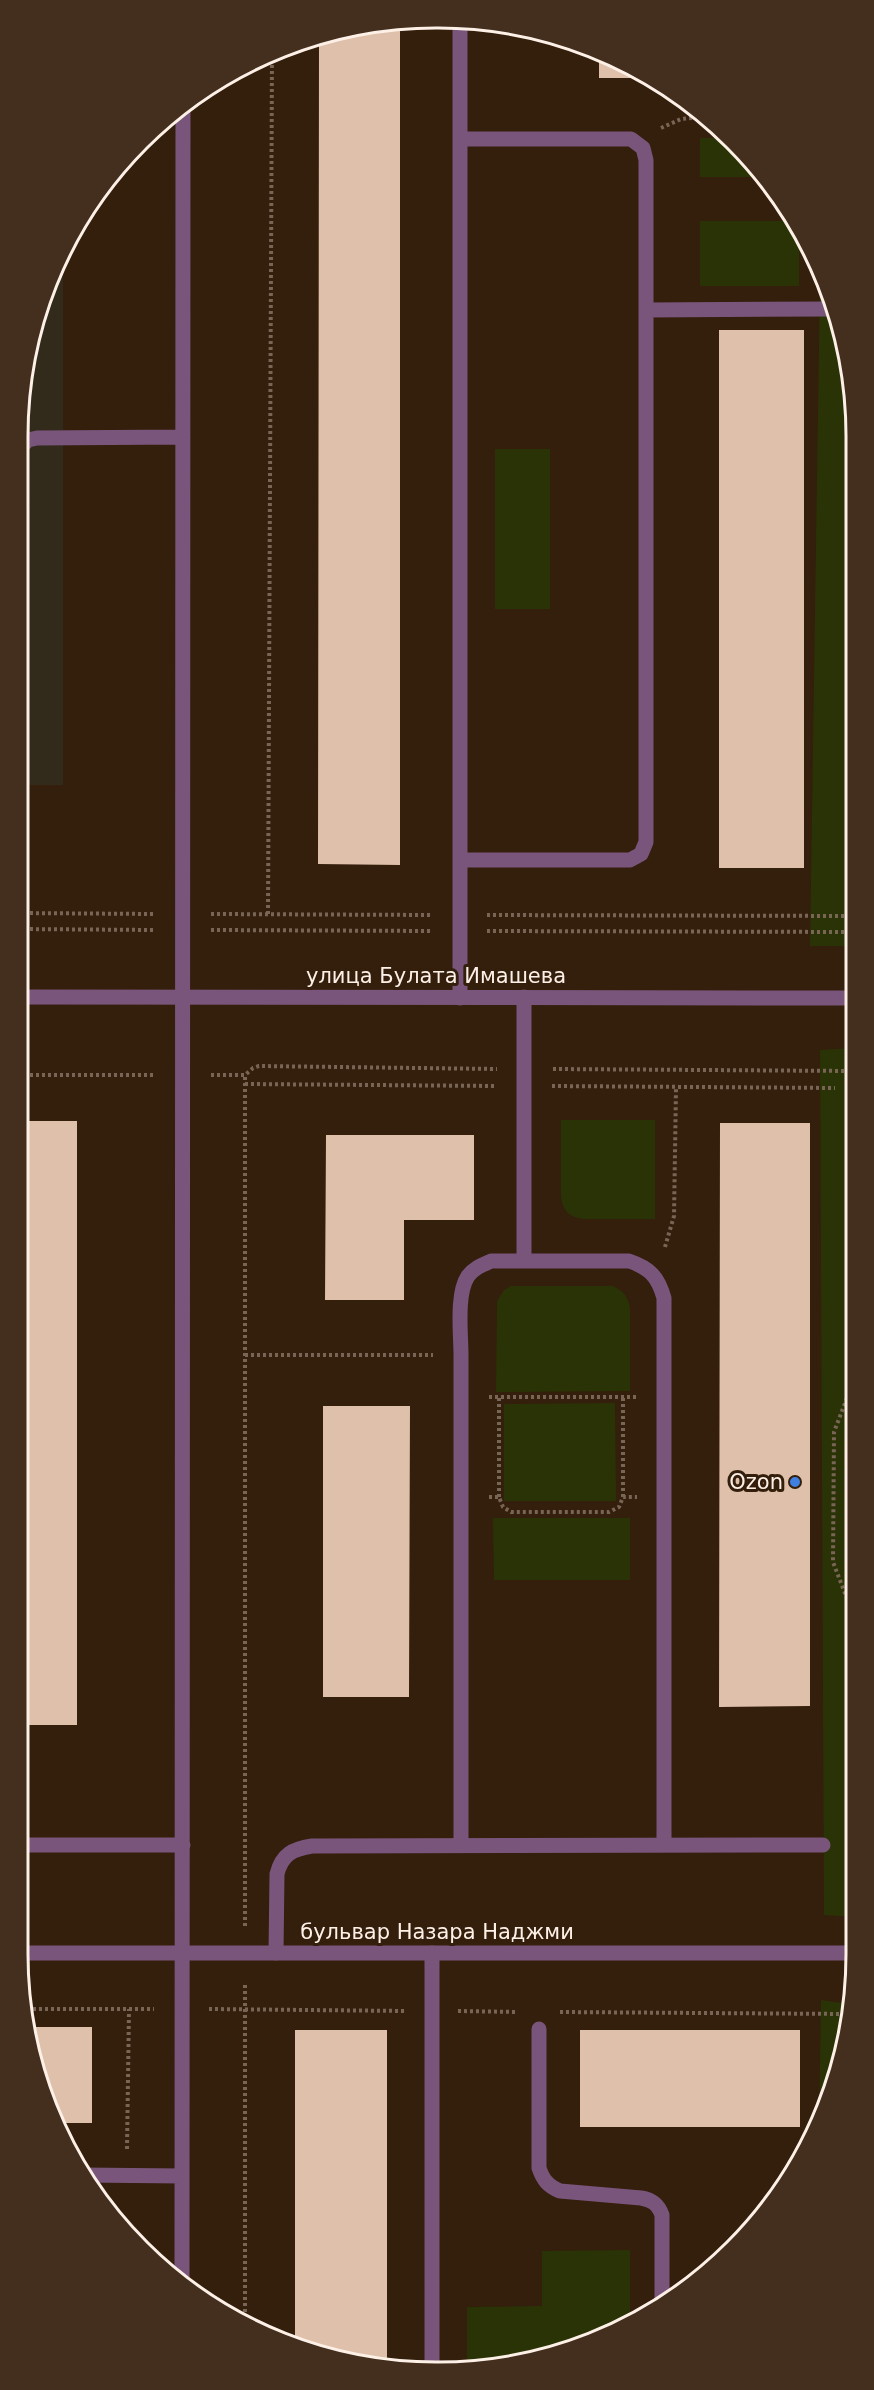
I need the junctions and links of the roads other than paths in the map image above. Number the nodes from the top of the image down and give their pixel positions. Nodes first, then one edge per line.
1 (460, 29) edge
2 (183, 117) edge
3 (460, 139) junction
4 (825, 309) edge
5 (646, 310) junction
6 (183, 437) junction
7 (28, 440) edge
8 (460, 860) junction
9 (28, 997) edge
10 (524, 997) junction
11 (183, 998) junction
12 (460, 998) junction
13 (846, 998) edge
14 (525, 1261) junction
15 (28, 1845) edge
16 (183, 1845) junction
17 (461, 1845) junction
18 (664, 1845) junction
19 (823, 1845) dead end
20 (28, 1953) edge
21 (183, 1953) junction
22 (276, 1953) junction
23 (432, 1953) junction
24 (846, 1953) edge
25 (539, 2029) dead end
26 (94, 2175) edge
27 (182, 2176) junction
28 (182, 2272) edge
29 (662, 2294) edge
30 (432, 2362) edge

1 - 3 street
2 - 6 street
3 - 5 street
3 - 8 street
4 - 5 street
5 - 8 street
6 - 7 street
6 - 11 street
8 - 12 street
9 - 11 street, улица Булата Имашева
10 - 12 street, улица Булата Имашева
10 - 13 street, улица Булата Имашева
10 - 14 street
11 - 12 street, улица Булата Имашева
11 - 16 street
14 - 17 street
14 - 18 street
15 - 16 street
16 - 21 street
17 - 18 street
17 - 22 street
18 - 19 street
20 - 21 street, бульвар Назара Наджми
21 - 22 street, бульвар Назара Наджми
21 - 27 street
22 - 23 street, бульвар Назара Наджми
23 - 24 street, бульвар Назара Наджми
23 - 30 street
25 - 29 street
26 - 27 street
27 - 28 street

